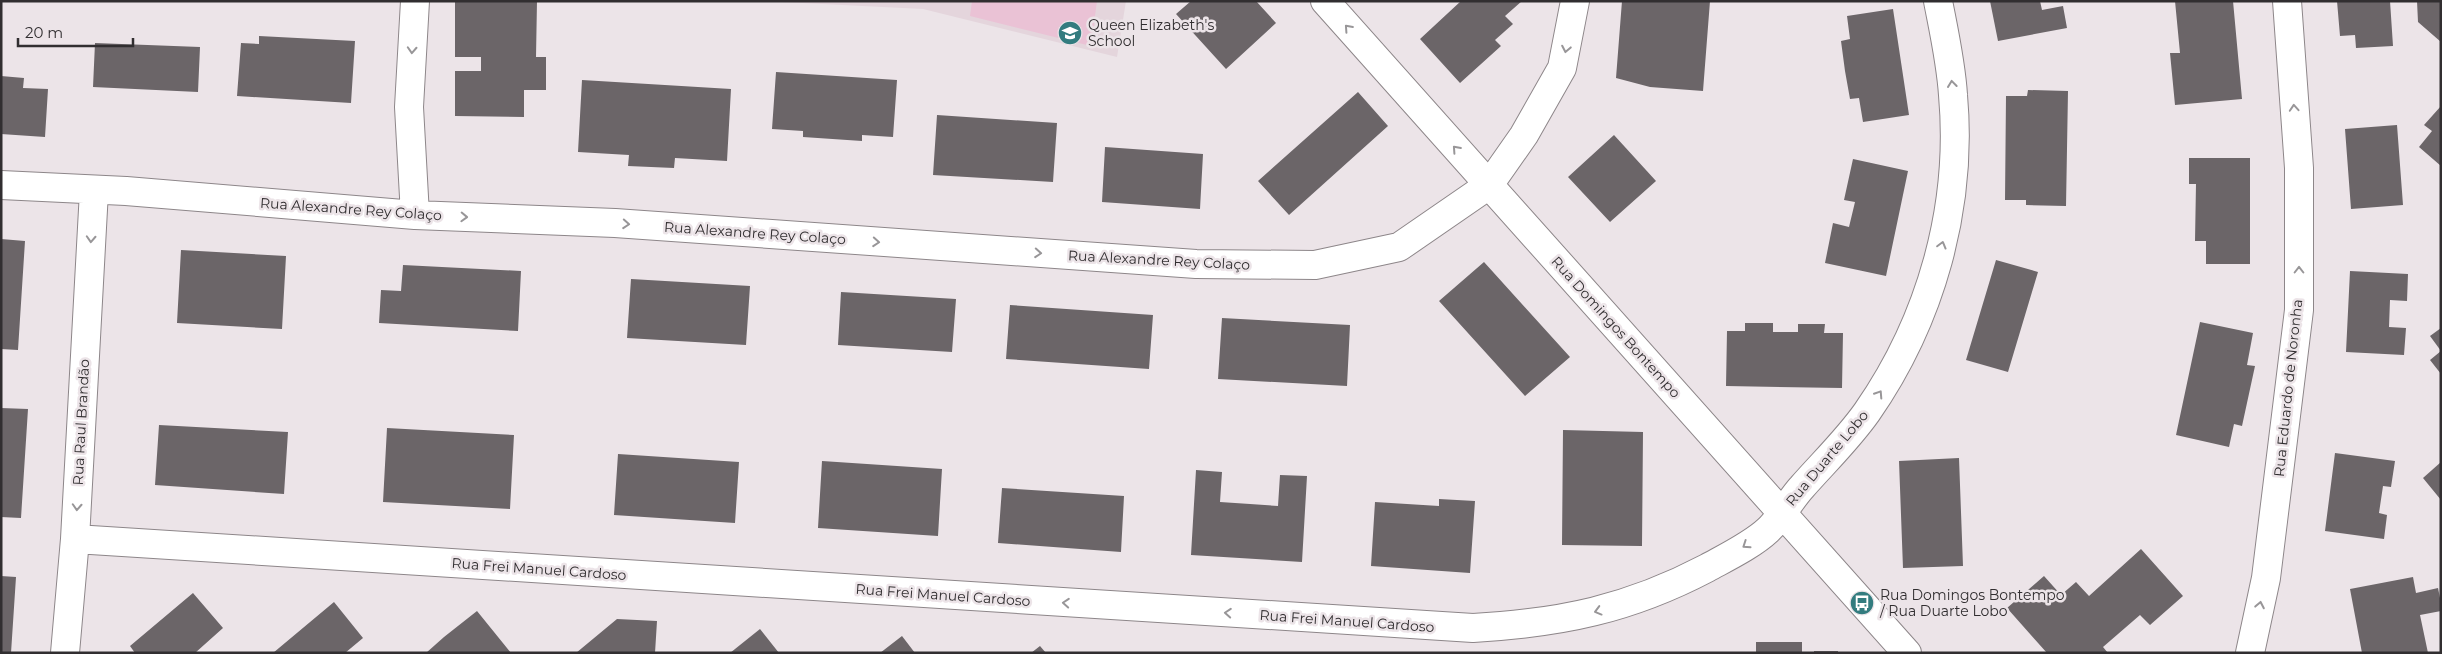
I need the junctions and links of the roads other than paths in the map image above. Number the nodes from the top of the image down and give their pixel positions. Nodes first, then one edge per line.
1 (415, 1) edge
2 (1324, 1) edge
3 (1575, 1) edge
4 (1938, 1) edge
5 (2287, 1) edge
6 (1, 185) edge
7 (1489, 185) junction
8 (94, 191) junction
9 (415, 215) junction
10 (1781, 512) junction
11 (75, 539) junction
12 (65, 653) edge
13 (1907, 653) edge
14 (2250, 653) edge

1 -> 9 street
7 -> 2 street, Rua Domingos Bontempo
3 -> 7 street
10 -> 4 street, Rua Duarte Lobo
14 -> 5 street, Rua Eduardo de Noronha
6 - 8 street, Rua Alexandre Rey Colaço
9 -> 7 street, Rua Alexandre Rey Colaço
7 - 10 street, Rua Domingos Bontempo
8 - 9 street, Rua Alexandre Rey Colaço
8 -> 11 street, Rua Raul Brandão
10 -> 11 street, Rua Frei Manuel Cardoso
10 - 13 street, Rua Domingos Bontempo
11 - 12 street, Rua Raul Brandão

